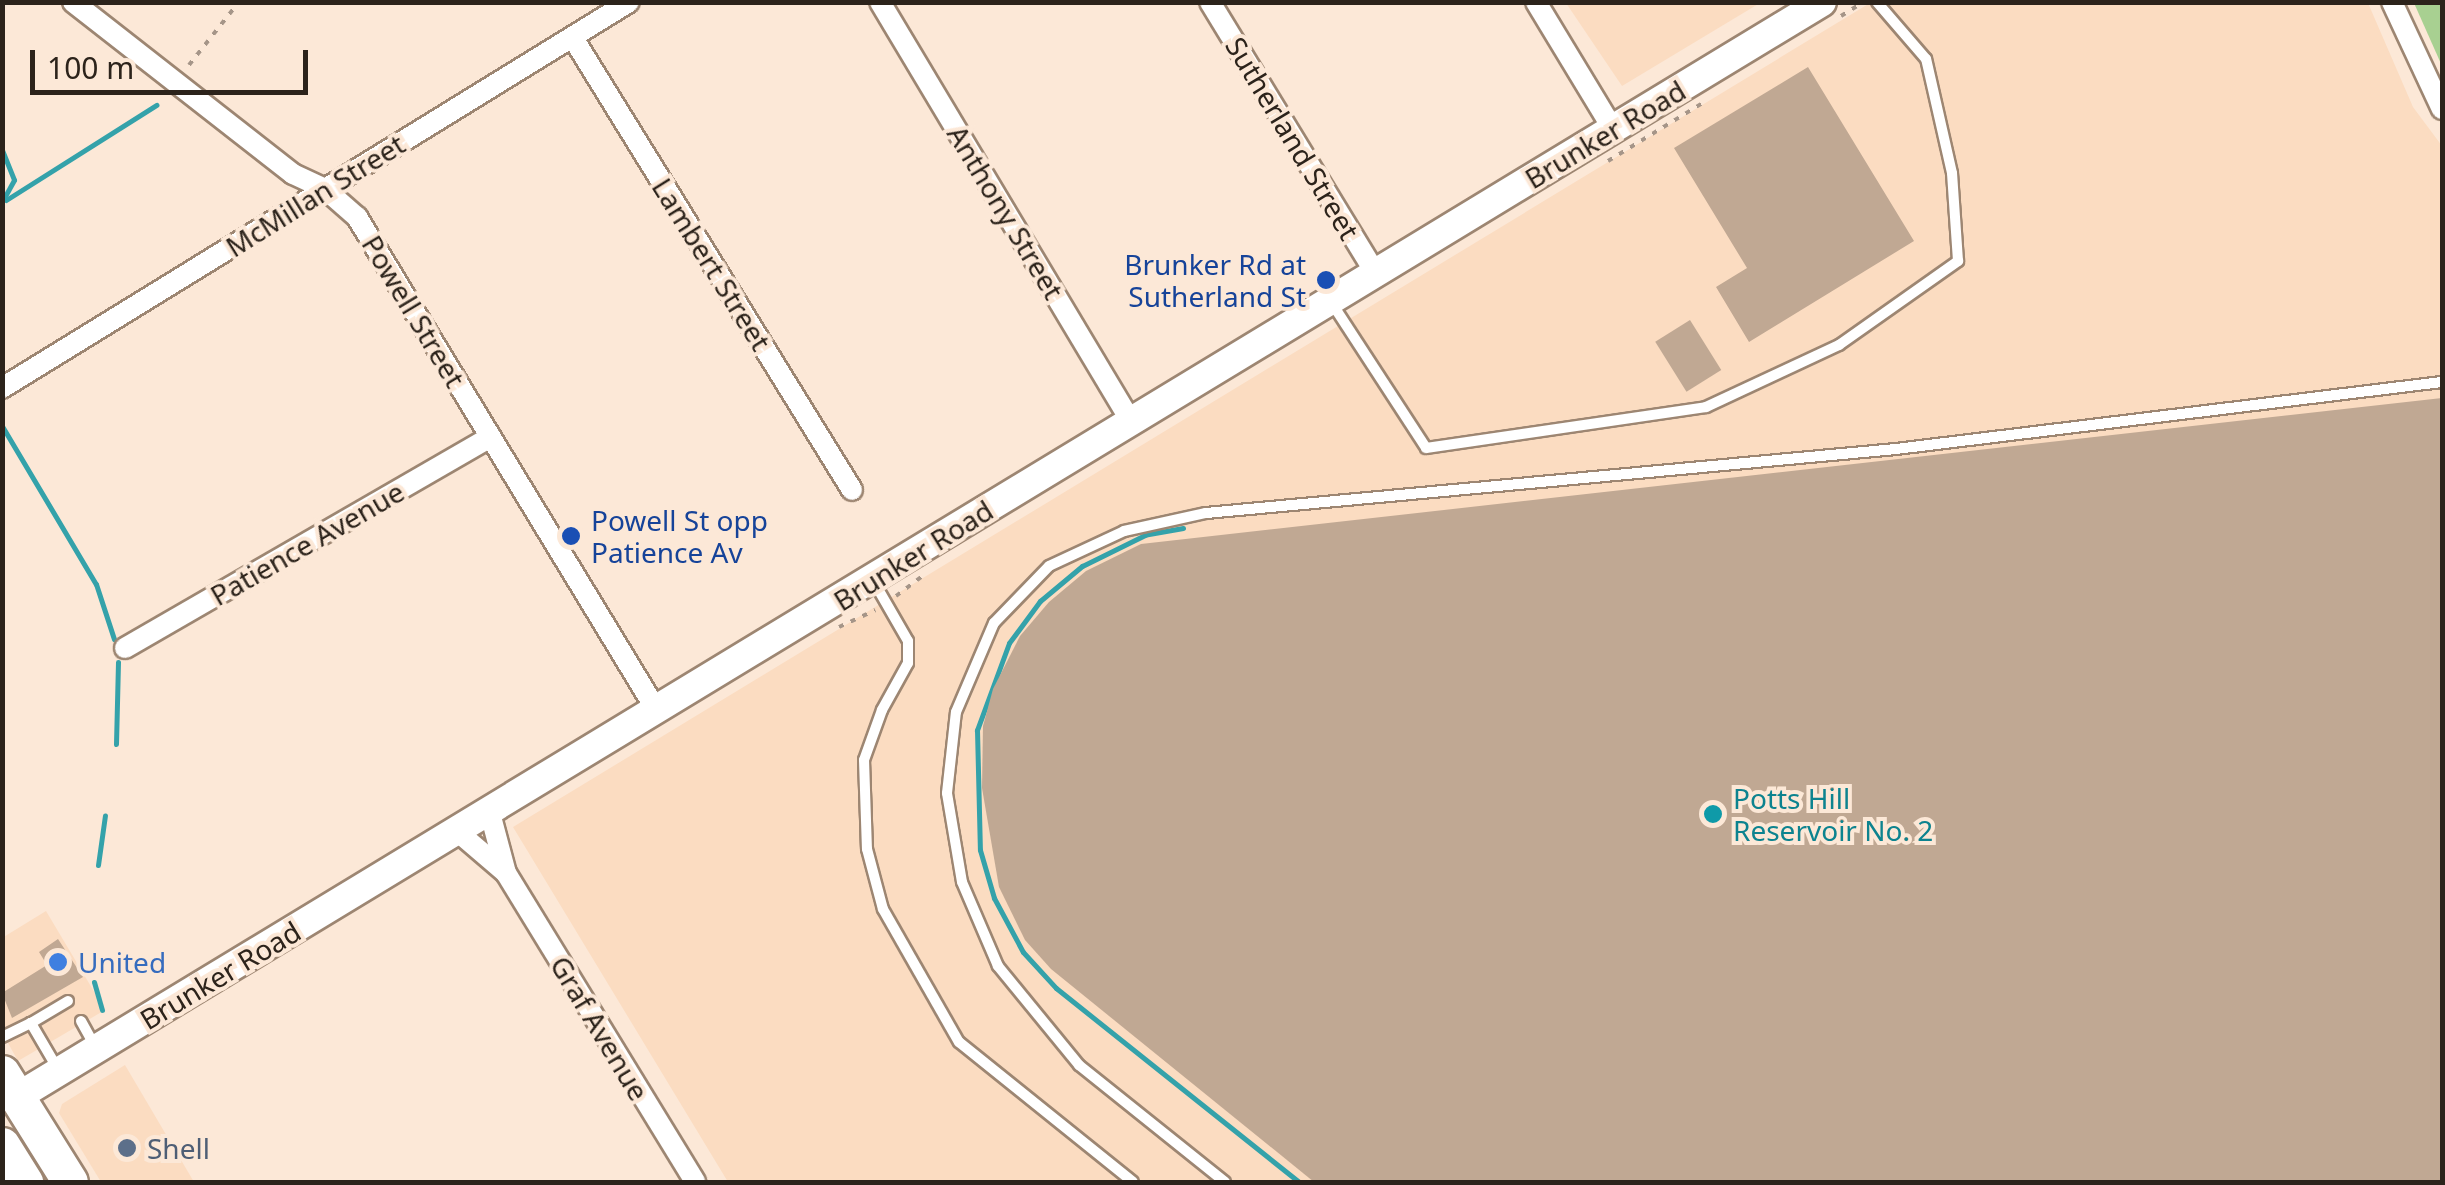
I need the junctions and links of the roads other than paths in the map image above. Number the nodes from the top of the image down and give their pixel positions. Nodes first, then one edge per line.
1 (73, 2) edge
2 (629, 2) edge
3 (880, 2) edge
4 (1210, 2) edge
5 (1536, 2) edge
6 (1822, 2) edge
7 (1877, 2) edge
8 (2392, 2) edge
9 (573, 38) junction
10 (2442, 110) edge
11 (1613, 129) junction
12 (324, 189) junction
13 (1376, 274) junction
14 (1330, 301) junction
15 (2442, 382) edge
16 (2, 388) edge
17 (1132, 421) junction
18 (490, 437) junction
19 (852, 490) dead end
20 (873, 581) junction
21 (125, 648) dead end
22 (657, 711) junction
23 (490, 813) junction
24 (458, 832) junction
25 (506, 873) junction
26 (68, 1001) dead end
27 (81, 1021) dead end
28 (31, 1023) junction
29 (2, 1037) edge
30 (96, 1048) junction
31 (58, 1070) junction
32 (7, 1092) edge
33 (2, 1145) edge
34 (2, 1174) edge
35 (14, 1182) edge
36 (25, 1182) edge
37 (70, 1182) edge
38 (695, 1182) edge
39 (1134, 1182) edge
40 (1225, 1182) edge

1 - 12 street, Powell Street
2 - 9 street, McMillan Street
3 - 17 street, Anthony Street
4 - 13 street, Sutherland Street
5 - 11 street
6 - 11 main road, Brunker Road
7 - 14 lane
8 - 10 street
9 - 12 street, McMillan Street
9 - 19 street, Lambert Street
11 - 13 main road, Brunker Road
12 - 16 street, McMillan Street
12 - 18 street, Powell Street
13 - 14 main road, Brunker Road
14 - 17 main road, Brunker Road
15 - 40 lane
17 - 20 main road, Brunker Road
18 - 21 street, Patience Avenue
18 - 22 street, Powell Street
20 - 22 main road, Brunker Road
20 - 39 lane
22 - 23 main road, Brunker Road
23 - 24 main road, Brunker Road
23 - 25 street, Graf Avenue
24 - 25 street, Graf Avenue
24 - 30 main road, Brunker Road
25 - 38 street, Graf Avenue
26 - 28 lane
27 - 30 lane
28 - 29 lane
28 - 31 lane
30 - 31 main road, Brunker Road
31 - 32 main road, Brunker Road
32 - 37 highway
33 - 36 highway
34 - 35 highway

